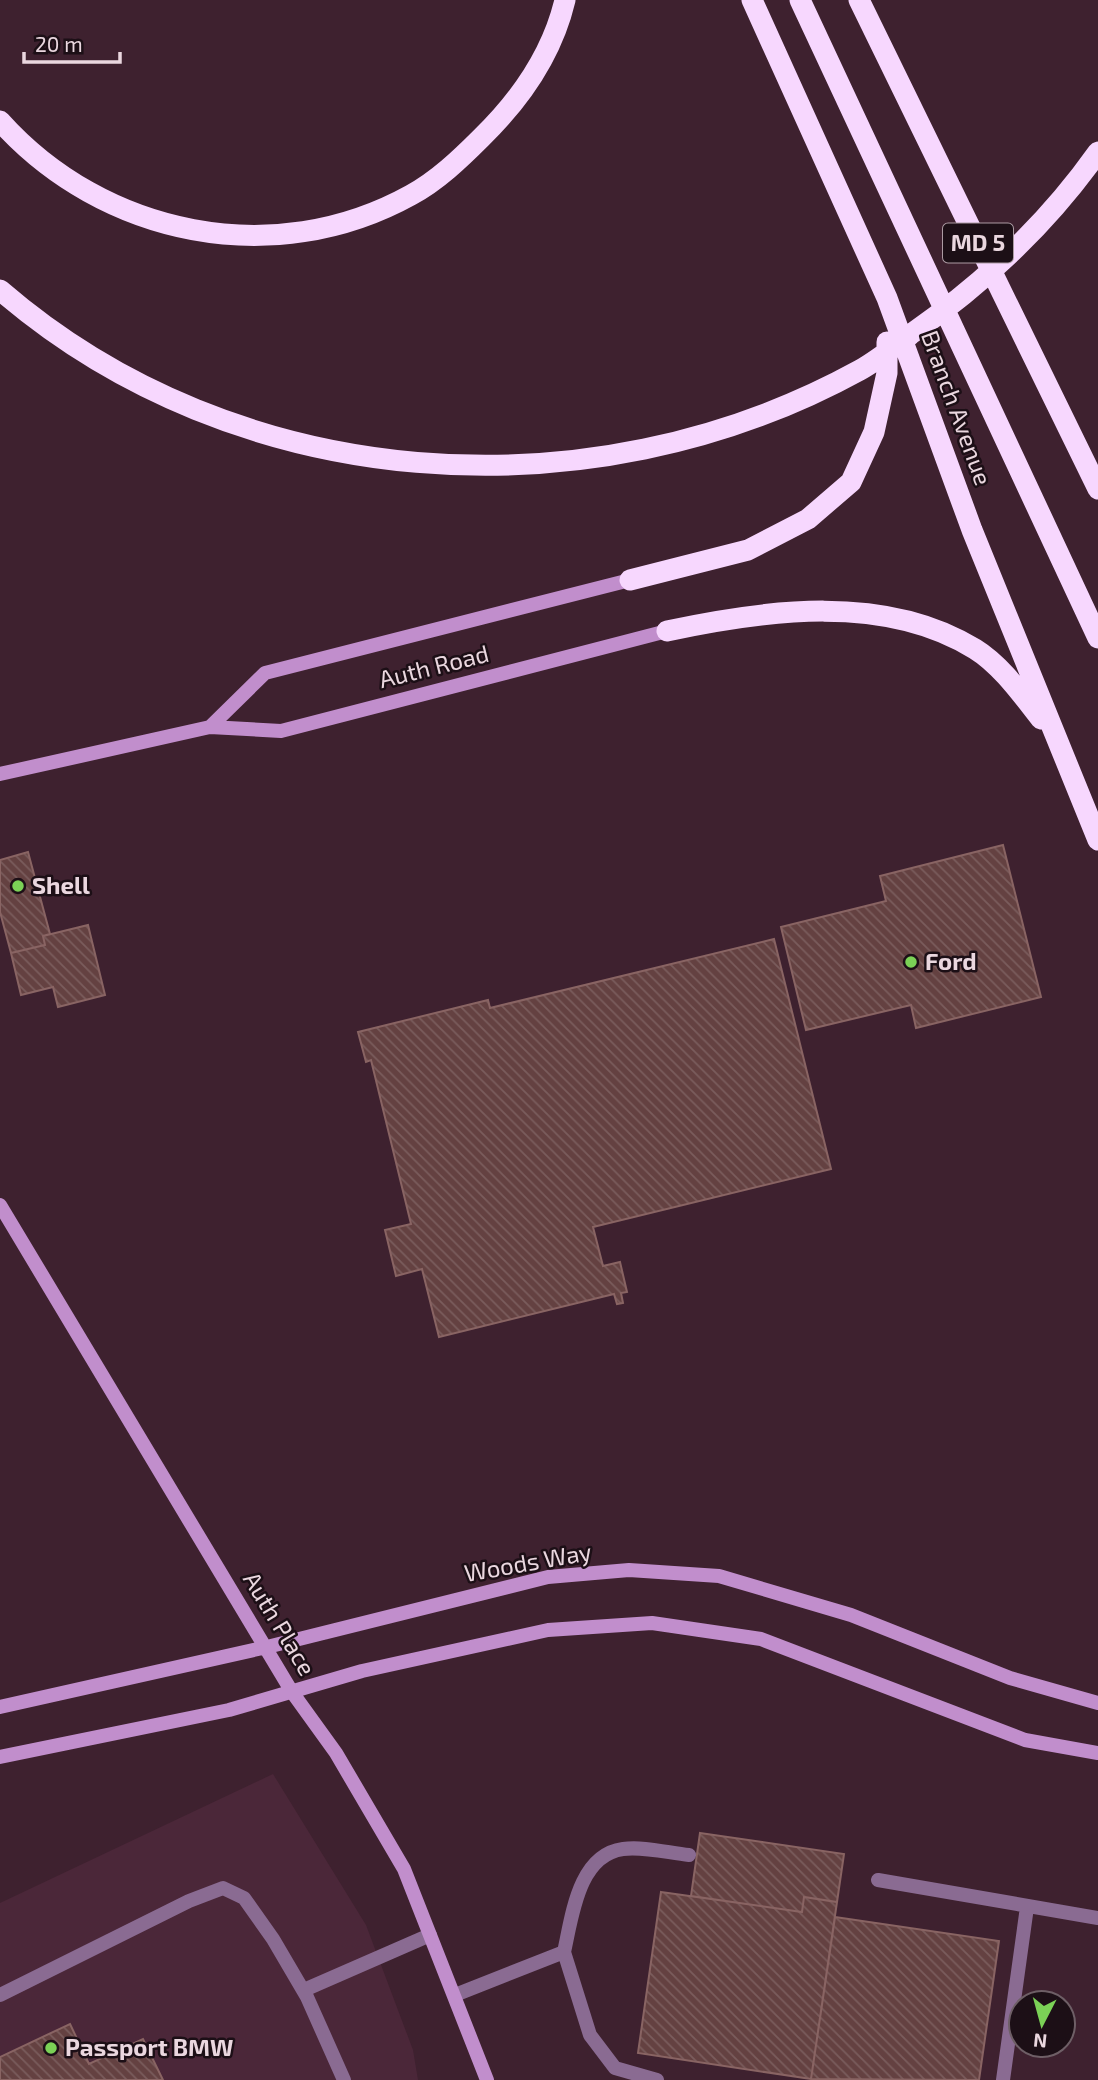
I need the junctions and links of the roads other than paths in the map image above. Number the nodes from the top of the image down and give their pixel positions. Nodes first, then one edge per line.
1 (565, 0) edge
2 (752, 0) edge
3 (800, 0) edge
4 (859, 0) edge
5 (0, 121) edge
6 (1098, 152) edge
7 (0, 290) edge
8 (887, 298) junction
9 (1098, 489) edge
10 (630, 580) joint
11 (667, 631) joint
12 (1098, 638) edge
13 (209, 727) junction
14 (1057, 740) junction
15 (0, 774) edge
16 (1098, 840) edge
17 (0, 1205) edge
18 (267, 1647) junction
19 (292, 1692) junction
20 (1098, 1703) edge
21 (0, 1707) edge
22 (1098, 1754) edge
23 (0, 1757) edge
24 (689, 1854) dead end
25 (878, 1880) dead end
26 (1027, 1907) junction
27 (1098, 1918) edge
28 (430, 1934) junction
29 (564, 1952) junction
30 (0, 1995) edge
31 (455, 1995) junction
32 (307, 1997) junction
33 (344, 2080) edge
34 (487, 2080) edge
35 (657, 2080) edge
36 (1003, 2080) edge

1 - 5 highway
2 - 8 highway, Branch Avenue
3 - 12 highway
4 - 9 highway, MD 5
6 - 7 highway
8 - 10 highway
8 - 14 highway, Branch Avenue
10 - 13 street, Auth Road
11 - 13 street, Auth Road
11 - 14 highway
13 - 15 street, Auth Road
14 - 16 highway, Branch Avenue
17 - 18 street, Auth Place
18 - 19 street, Auth Place
18 - 20 street, Woods Way
18 - 21 street, Woods Way
19 - 22 street
19 - 23 street
19 - 28 street, Auth Place
24 - 29 lane
25 - 26 lane
26 - 27 lane
26 - 36 lane
28 - 31 street, Auth Place
28 - 32 lane
29 - 31 lane
29 - 35 lane
30 - 32 lane
31 - 34 street, Auth Place
32 - 33 lane

